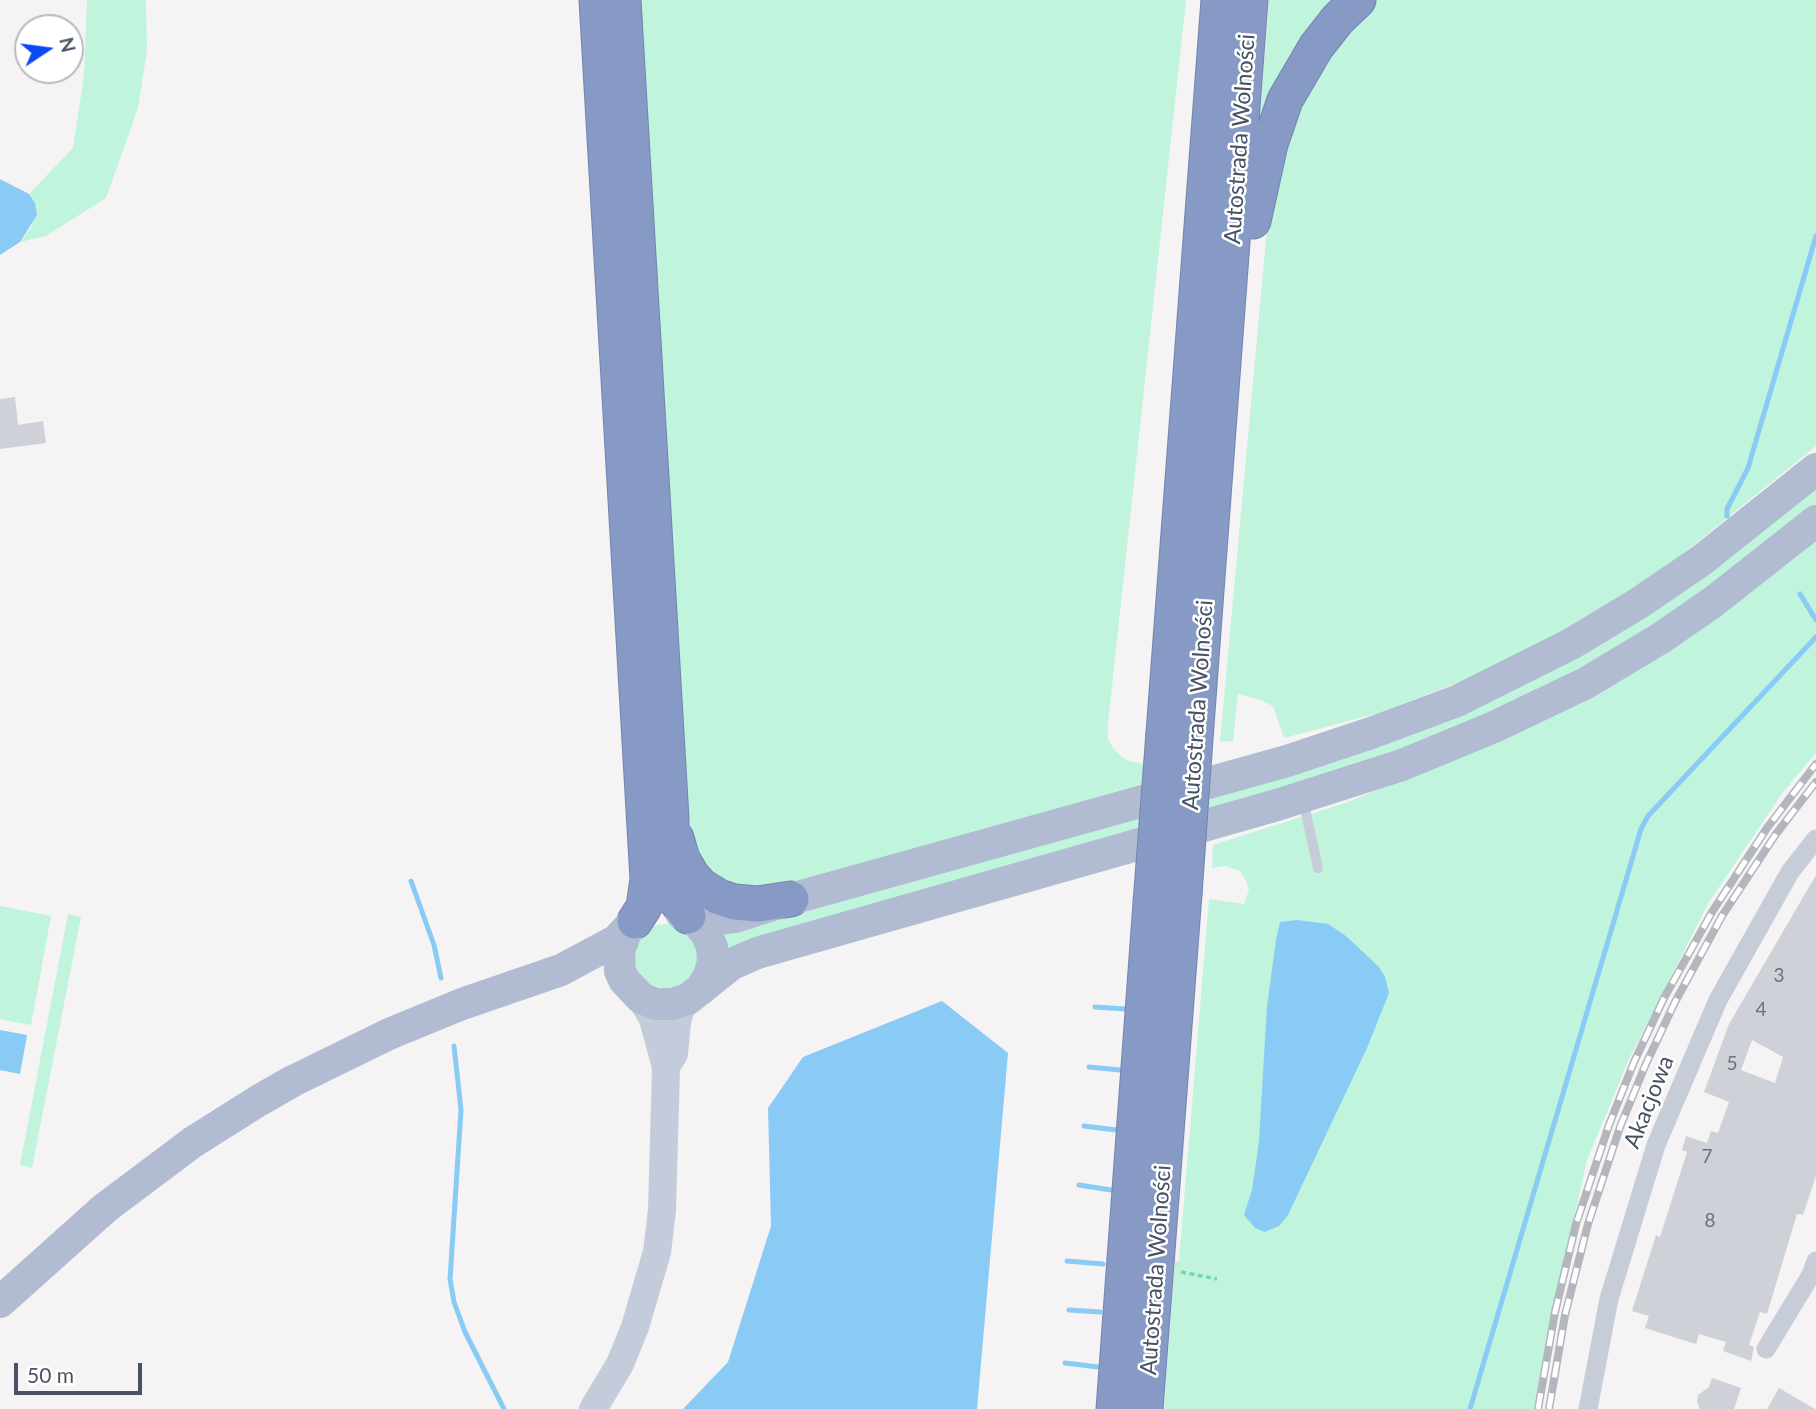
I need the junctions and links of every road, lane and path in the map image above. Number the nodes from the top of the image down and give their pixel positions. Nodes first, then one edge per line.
1 (597, 0) edge
2 (623, 0) edge
3 (1204, 0) edge
4 (1219, 0) edge
5 (1250, 0) edge
6 (1358, 0) edge
7 (1207, 148) junction
8 (1221, 406) junction
9 (1816, 468) edge
10 (1816, 521) edge
11 (1180, 729) junction
12 (1303, 796) junction
13 (671, 818) junction
14 (1816, 839) edge
15 (1318, 868) dead end
16 (1168, 898) junction
17 (791, 899) junction
18 (692, 919) junction
19 (630, 926) junction
20 (561, 970) junction
21 (632, 989) junction
22 (694, 994) junction
23 (666, 1067) junction
24 (1816, 1261) edge
25 (1179, 1272) dead end
26 (1217, 1279) dead end
27 (0, 1303) edge
28 (1766, 1349) dead end
29 (593, 1409) edge
30 (1114, 1409) edge
31 (1145, 1409) edge
32 (1588, 1409) edge

1 - 19 highway
2 - 13 highway
3 - 7 highway
4 - 7 highway, Autostrada Wolności
5 - 8 highway, Autostrada Wolności
6 - 8 highway
7 - 11 highway, Autostrada Wolności
8 - 11 highway, Autostrada Wolności
9 - 17 main road
10 - 12 main road
11 - 16 highway, Autostrada Wolności, bridge
12 - 15 lane
12 - 22 main road
13 - 17 highway
13 - 18 highway
14 - 32 street, Akacjowa
16 - 30 highway, Autostrada Wolności
16 - 31 highway, Autostrada Wolności
17 - 18 main road
18 - 19 main road
18 - 22 main road
19 - 20 main road
19 - 21 main road
20 - 21 main road
20 - 27 main road
21 - 22 main road
21 - 23 street
22 - 23 street
23 - 29 street
24 - 28 street
25 - 26 path

